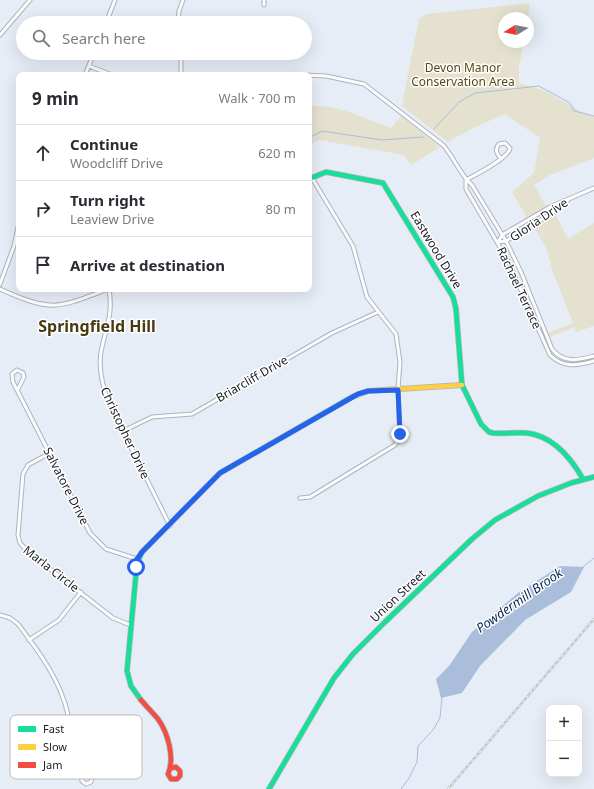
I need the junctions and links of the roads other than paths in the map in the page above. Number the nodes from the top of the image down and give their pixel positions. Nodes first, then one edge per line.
1 (30, 0) edge
2 (115, 0) edge
3 (183, 0) edge
4 (264, 0) edge
5 (264, 5) dead end
6 (16, 16) edge
7 (16, 16) edge
8 (109, 16) edge
9 (179, 16) edge
10 (0, 35) edge
11 (91, 60) edge
12 (181, 60) edge
13 (89, 66) junction
14 (86, 72) edge
15 (104, 72) edge
16 (181, 72) edge
17 (312, 75) edge
18 (501, 159) junction
19 (312, 178) edge
20 (466, 180) junction
21 (312, 181) edge
22 (594, 188) edge
23 (573, 196) junction
24 (502, 235) junction
25 (16, 237) edge
26 (506, 241) junction
27 (498, 242) junction
28 (0, 284) edge
29 (0, 289) edge
30 (101, 292) edge
31 (108, 292) edge
32 (378, 312) junction
33 (594, 356) edge
34 (594, 361) edge
35 (462, 385) junction
36 (18, 389) junction
37 (398, 390) junction
38 (123, 431) junction
39 (50, 453) junction
40 (594, 477) edge
41 (583, 480) junction
42 (300, 498) dead end
43 (170, 526) junction
44 (137, 559) junction
45 (81, 592) junction
46 (0, 615) edge
47 (130, 625) junction
48 (29, 640) junction
49 (68, 715) edge
50 (171, 768) dead end
51 (269, 789) edge

1 - 7 street
2 - 8 street
3 - 9 street
4 - 5 street
6 - 10 street
11 - 13 street
12 - 16 street
13 - 14 street
13 - 15 street
17 - 20 street, Rachael Terrace
18 - 18 street
18 - 20 street
19 - 35 street, Eastwood Drive
20 - 24 street, Rachael Terrace
20 - 27 street, Rachael Terrace
21 - 32 street
22 - 23 street, Gloria Drive
23 - 24 street, Gloria Drive
23 - 26 street, Gloria Drive
24 - 26 street, Rachael Terrace
24 - 27 street, Gloria Drive
25 - 28 street
26 - 27 street, Gloria Drive
26 - 33 street, Rachael Terrace
27 - 34 street, Rachael Terrace
29 - 30 street
31 - 38 street, Christopher Drive
32 - 37 street
32 - 38 street, Briarcliff Drive
35 - 37 street
35 - 41 street, Eastwood Drive
36 - 36 street, Salvatore Drive
36 - 39 street, Salvatore Drive
37 - 42 street
37 - 43 street
38 - 43 street, Christopher Drive
39 - 44 street, Salvatore Drive
39 - 45 street, Marla Circle
40 - 41 street, Union Street
41 - 51 street, Union Street
43 - 44 street
44 - 47 street
45 - 47 street, Marla Circle
45 - 48 street
46 - 48 street
47 - 50 street
48 - 49 street

